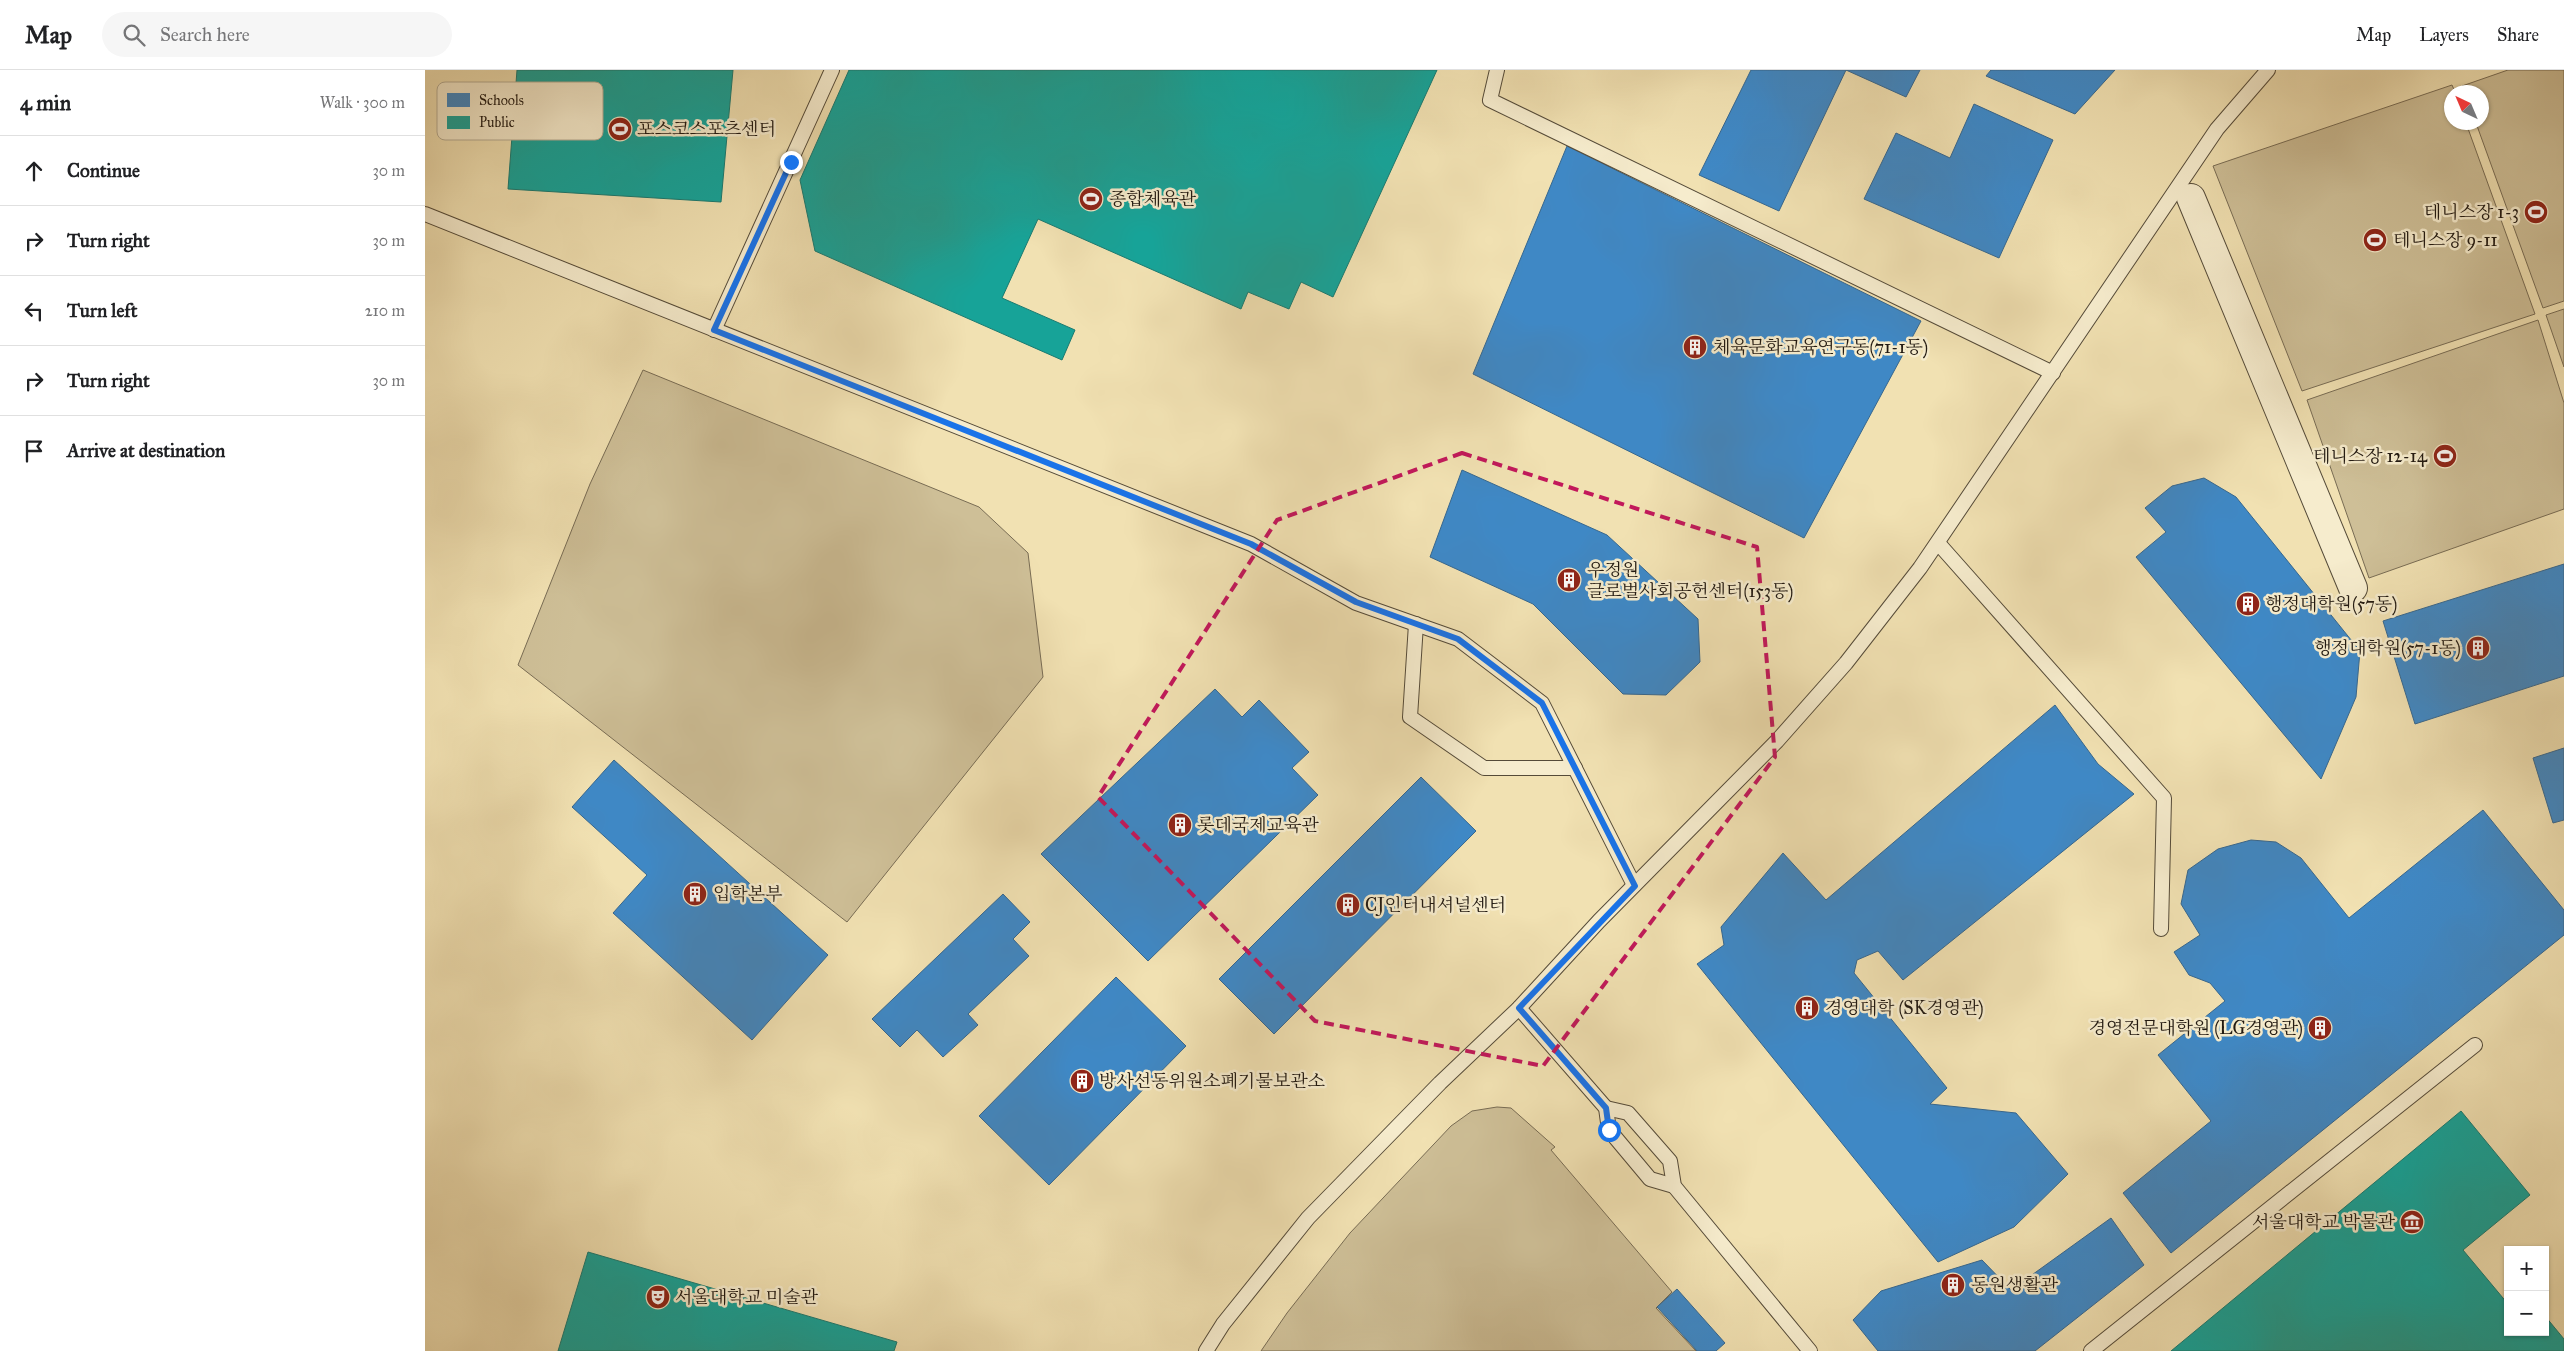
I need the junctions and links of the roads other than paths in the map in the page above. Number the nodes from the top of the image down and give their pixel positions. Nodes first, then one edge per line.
1 (832, 70) edge
2 (1497, 70) edge
3 (2268, 70) edge
4 (2191, 198) dead end
5 (425, 214) edge
6 (714, 330) junction
7 (2053, 373) junction
8 (1938, 543) junction
9 (2353, 588) dead end
10 (1416, 624) junction
11 (1575, 768) junction
12 (1635, 886) junction
13 (2161, 929) dead end
14 (1519, 1008) junction
15 (2475, 1045) dead end
16 (1606, 1108) junction
17 (1674, 1186) junction
18 (1206, 1351) edge
19 (1810, 1351) edge
20 (2091, 1351) edge

1 - 6 lane
2 - 7 lane
3 - 7 lane
4 - 9 street
5 - 6 lane
6 - 10 lane
7 - 8 lane
8 - 12 lane
8 - 13 lane
10 - 11 lane
10 - 11 lane
11 - 12 lane
12 - 14 lane
14 - 16 lane
14 - 18 lane
15 - 20 lane
16 - 17 lane
16 - 17 lane
17 - 19 lane

